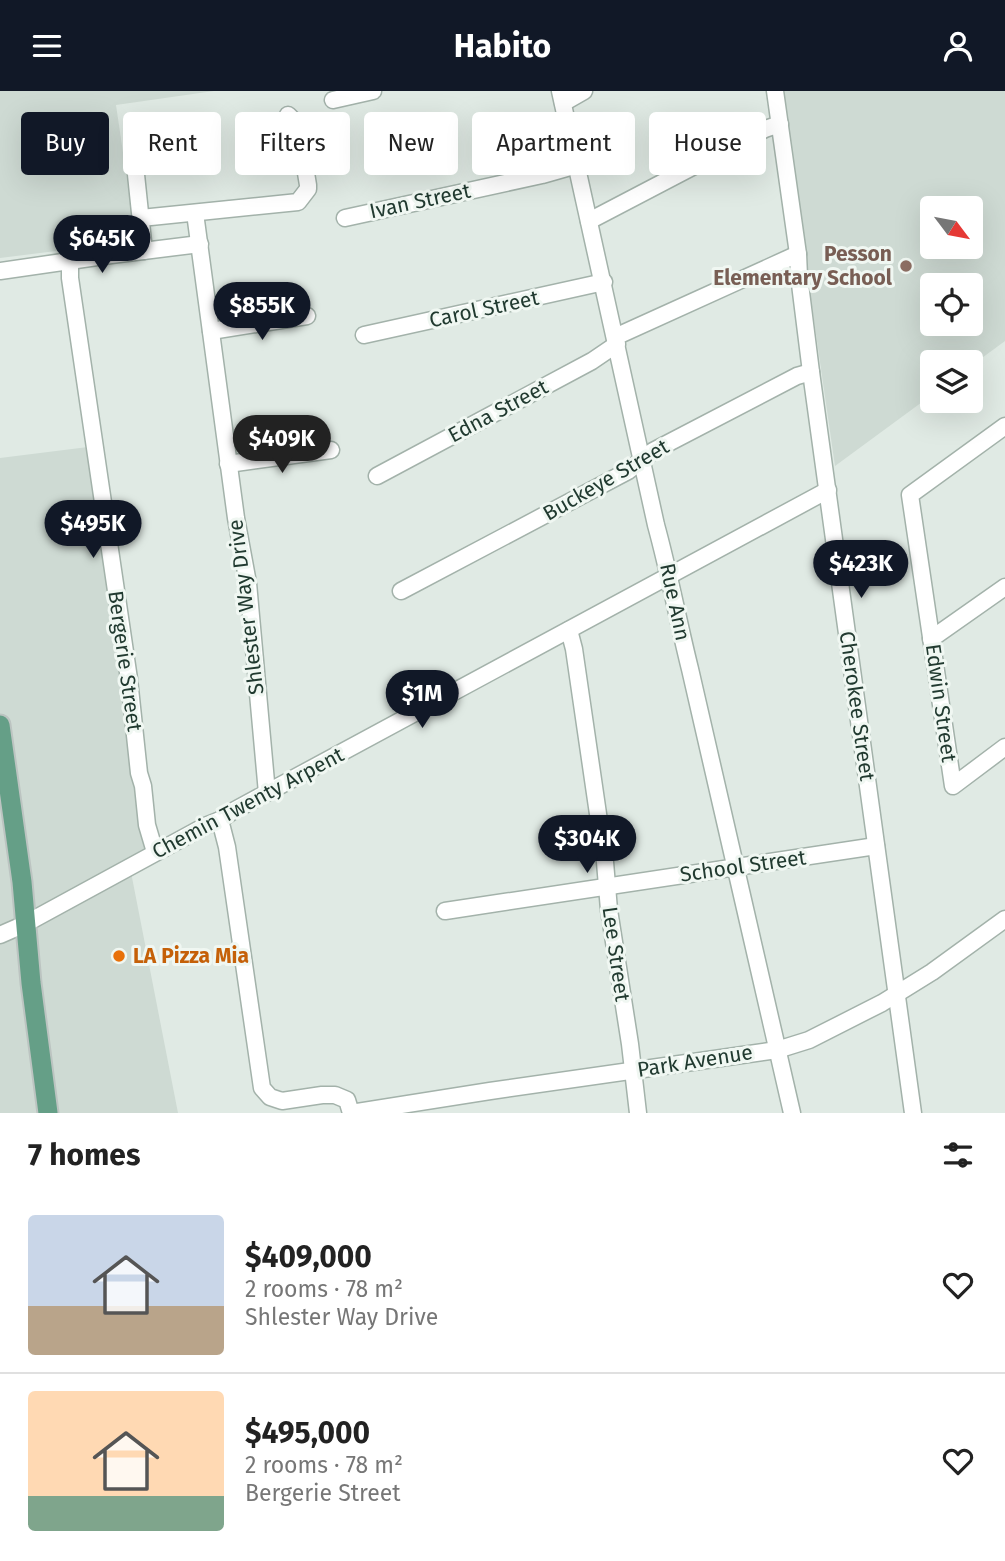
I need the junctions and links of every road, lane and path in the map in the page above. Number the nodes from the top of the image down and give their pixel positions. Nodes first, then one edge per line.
1 (373, 91) edge
2 (584, 91) edge
3 (775, 91) edge
4 (561, 97) edge
5 (333, 100) dead end
6 (780, 124) junction
7 (136, 175) edge
8 (306, 175) edge
9 (542, 175) edge
10 (579, 175) edge
11 (195, 213) junction
12 (141, 218) junction
13 (345, 218) dead end
14 (589, 221) junction
15 (200, 244) junction
16 (144, 251) junction
17 (798, 254) junction
18 (70, 261) junction
19 (0, 271) edge
20 (604, 282) junction
21 (307, 316) dead end
22 (211, 331) junction
23 (364, 335) dead end
24 (616, 340) junction
25 (811, 372) junction
26 (1005, 426) edge
27 (331, 450) dead end
28 (642, 460) junction
29 (228, 464) junction
30 (377, 476) dead end
31 (828, 490) junction
32 (670, 575) junction
33 (1005, 587) edge
34 (401, 591) dead end
35 (569, 630) junction
36 (931, 639) junction
37 (0, 725) edge
38 (1005, 747) edge
39 (267, 793) junction
40 (220, 820) junction
41 (876, 846) junction
42 (155, 852) junction
43 (736, 866) junction
44 (607, 886) junction
45 (444, 911) dead end
46 (1005, 919) edge
47 (24, 924) junction
48 (0, 935) edge
49 (896, 994) junction
50 (777, 1049) junction
51 (632, 1071) junction
52 (48, 1113) edge
53 (351, 1113) edge
54 (638, 1113) edge
55 (792, 1113) edge
56 (913, 1113) edge

1 - 5 street
2 - 4 street
3 - 6 street, Cherokee Street
6 - 14 street
6 - 17 street, Cherokee Street
7 - 12 street
8 - 11 street
9 - 13 street, Ivan Street
10 - 14 street, Rue Ann
11 - 12 street
11 - 15 street, Shlester Way Drive
12 - 16 street
14 - 20 street, Rue Ann
15 - 16 street
15 - 22 street, Shlester Way Drive
16 - 18 street
17 - 24 street, Edna Street
17 - 25 street, Cherokee Street
18 - 19 street
18 - 42 street, Bergerie Street
20 - 23 street, Carol Street
20 - 24 street, Rue Ann
21 - 22 street
22 - 29 street, Shlester Way Drive
24 - 28 street, Rue Ann
24 - 30 street, Edna Street
25 - 28 street, Buckeye Street
25 - 31 street, Cherokee Street
26 - 36 street, Edwin Street
27 - 29 street
28 - 32 street, Rue Ann
28 - 34 street, Buckeye Street
29 - 39 street, Shlester Way Drive
31 - 32 street, Chemin Twenty Arpent
31 - 41 street, Cherokee Street
32 - 35 street, Chemin Twenty Arpent
32 - 43 street, Rue Ann
33 - 36 street
35 - 39 street, Chemin Twenty Arpent
35 - 44 street, Lee Street
36 - 38 street, Edwin Street
37 - 47 main road
39 - 40 street, Chemin Twenty Arpent
40 - 42 street, Chemin Twenty Arpent
40 - 53 street
41 - 43 street, School Street
41 - 49 street, Cherokee Street
42 - 47 street, Chemin Twenty Arpent
43 - 44 street, School Street
43 - 50 street, Rue Ann
44 - 45 street, School Street
44 - 51 street, Lee Street
46 - 49 street, Park Avenue
47 - 48 street, Chemin Twenty Arpent
47 - 52 main road
49 - 50 street, Park Avenue
49 - 56 street, Cherokee Street
50 - 51 street, Park Avenue
50 - 55 street, Rue Ann
51 - 53 street, Park Avenue
51 - 54 street, Lee Street

